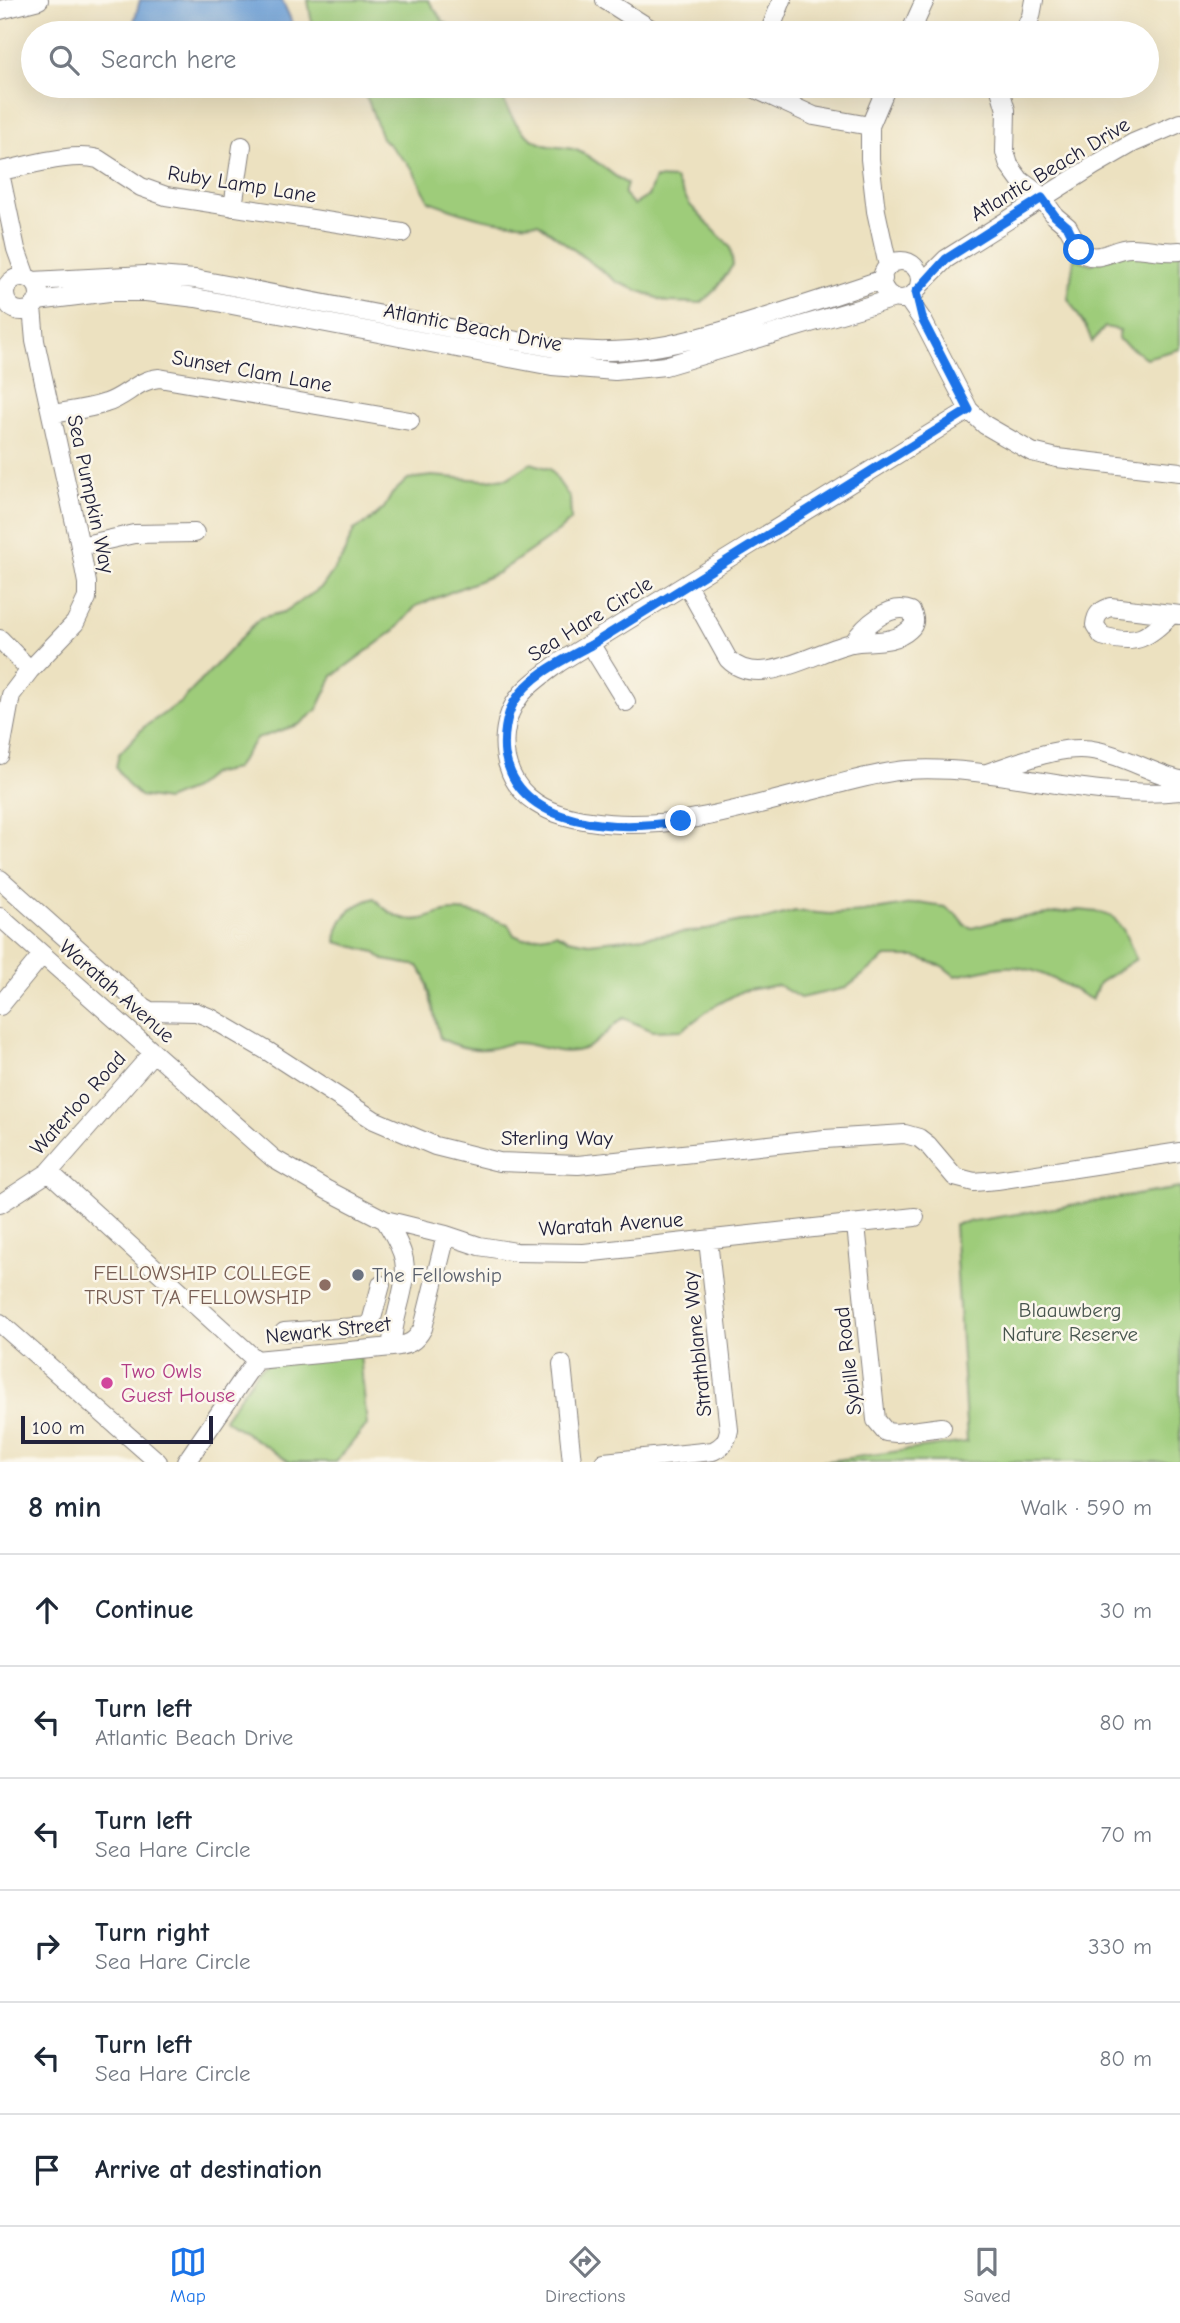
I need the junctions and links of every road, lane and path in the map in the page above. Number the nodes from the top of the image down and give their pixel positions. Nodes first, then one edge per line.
1 (39, 0) edge
2 (605, 0) edge
3 (782, 0) edge
4 (925, 0) edge
5 (1034, 0) edge
6 (0, 10) edge
7 (638, 21) edge
8 (774, 21) edge
9 (915, 21) edge
10 (1029, 21) edge
11 (774, 98) edge
12 (882, 98) edge
13 (1002, 98) edge
14 (1180, 123) edge
15 (870, 126) junction
16 (242, 146) dead end
17 (0, 172) edge
18 (1042, 198) junction
19 (233, 207) junction
20 (402, 233) dead end
21 (1180, 251) edge
22 (946, 259) junction
23 (895, 268) junction
24 (16, 282) edge
25 (213, 292) junction
26 (909, 293) junction
27 (20, 308) edge
28 (711, 343) junction
29 (969, 410) junction
30 (52, 414) junction
31 (410, 421) dead end
32 (1180, 472) edge
33 (195, 533) dead end
34 (80, 546) junction
35 (687, 585) junction
36 (0, 639) edge
37 (853, 643) dead end
38 (591, 645) junction
39 (30, 670) junction
40 (626, 702) dead end
41 (0, 755) edge
42 (987, 773) junction
43 (1180, 780) edge
44 (1180, 792) edge
45 (0, 880) edge
46 (0, 918) edge
47 (42, 955) junction
48 (0, 1006) edge
49 (153, 1053) junction
50 (1180, 1152) edge
51 (49, 1172) junction
52 (0, 1204) edge
53 (915, 1217) dead end
54 (384, 1220) junction
55 (856, 1225) junction
56 (446, 1234) junction
57 (708, 1240) junction
58 (381, 1285) dead end
59 (0, 1324) edge
60 (370, 1326) junction
61 (303, 1331) junction
62 (284, 1332) dead end
63 (392, 1341) junction
64 (305, 1355) junction
65 (256, 1360) junction
66 (562, 1364) dead end
67 (942, 1427) dead end
68 (158, 1462) edge
69 (186, 1462) edge
70 (572, 1462) edge
71 (604, 1462) edge

1 - 6 street
2 - 7 street
3 - 8 street
4 - 9 street
5 - 10 street
11 - 15 street
12 - 15 street
13 - 18 street
14 - 18 street, Atlantic Beach Drive
15 - 23 street
16 - 19 street
17 - 19 street, Ruby Lamp Lane
17 - 24 street
18 - 21 street
18 - 22 street, Atlantic Beach Drive
19 - 20 street, Ruby Lamp Lane
22 - 23 street, Atlantic Beach Drive
22 - 26 street, Atlantic Beach Drive
23 - 26 street
23 - 26 street
23 - 28 street, Atlantic Beach Drive
24 - 25 street, Atlantic Beach Drive
24 - 27 street
24 - 27 street
25 - 27 street, Atlantic Beach Drive
25 - 28 street, Atlantic Beach Drive
26 - 28 street, Atlantic Beach Drive
26 - 29 street
27 - 30 street, Sea Pumpkin Way
29 - 32 street
29 - 35 street, Sea Hare Circle
30 - 31 street, Sunset Clam Lane
30 - 34 street, Sea Pumpkin Way
33 - 34 street
34 - 39 street, Sea Pumpkin Way
35 - 37 street
35 - 38 street, Sea Hare Circle
36 - 39 street
38 - 40 street
38 - 42 street, Sea Hare Circle
39 - 41 street, Sea Pumpkin Way
42 - 43 street, Sea Hare Circle
42 - 44 street, Sea Hare Circle
45 - 50 street, Sterling Way
46 - 47 street, Waratah Avenue
47 - 48 street
47 - 49 street, Waratah Avenue
49 - 51 street, Waterloo Road
49 - 54 street, Waratah Avenue
51 - 52 street, Waterloo Road
51 - 65 street
53 - 55 street, Waratah Avenue
54 - 56 street, Waratah Avenue
54 - 63 street
55 - 57 street, Waratah Avenue
55 - 67 street, Sybille Road
56 - 57 street, Waratah Avenue
56 - 63 street, Newark Street
57 - 71 street, Strathblane Way
58 - 60 street
59 - 68 street
60 - 61 street
60 - 63 street
61 - 62 street
61 - 64 street
63 - 64 street, Newark Street
64 - 65 street, Newark Street
65 - 69 street, Newark Street
66 - 70 street

